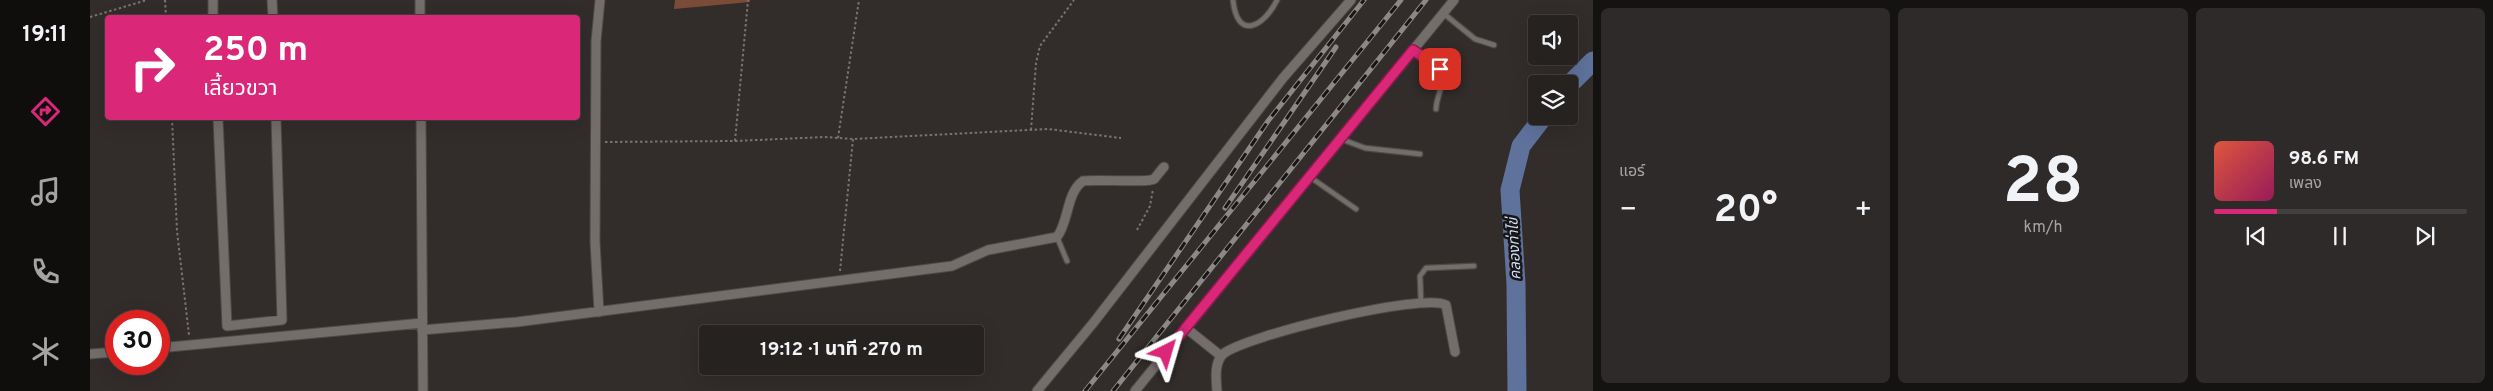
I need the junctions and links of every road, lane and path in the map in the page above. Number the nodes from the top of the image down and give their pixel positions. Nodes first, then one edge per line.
1 (147, 0) edge
2 (165, 0) edge
3 (213, 0) edge
4 (272, 0) edge
5 (420, 0) edge
6 (600, 0) edge
7 (748, 0) edge
8 (859, 0) edge
9 (1074, 0) edge
10 (1233, 0) edge
11 (1277, 0) edge
12 (1351, 0) edge
13 (1454, 0) edge
14 (1443, 13) junction
15 (166, 15) edge
16 (213, 15) edge
17 (273, 15) edge
18 (420, 15) edge
19 (90, 18) edge
20 (1494, 45) dead end
21 (1413, 50) junction
22 (1436, 109) dead end
23 (172, 120) edge
24 (218, 120) edge
25 (276, 120) edge
26 (421, 120) edge
27 (1031, 130) junction
28 (838, 138) junction
29 (1121, 138) dead end
30 (1341, 138) junction
31 (853, 139) junction
32 (735, 141) junction
33 (596, 142) junction
34 (1420, 154) dead end
35 (1164, 167) dead end
36 (1310, 177) junction
37 (1153, 179) junction
38 (1356, 209) dead end
39 (1137, 230) dead end
40 (1057, 238) junction
41 (1067, 261) dead end
42 (1474, 266) dead end
43 (839, 281) junction
44 (1421, 302) junction
45 (599, 312) junction
46 (422, 327) junction
47 (1186, 328) junction
48 (190, 345) junction
49 (170, 347) edge
50 (1455, 352) dead end
51 (105, 353) edge
52 (90, 354) edge
53 (1221, 356) junction
54 (423, 391) edge
55 (1037, 391) edge
56 (1135, 391) edge
57 (1217, 391) edge

1 - 19 path
2 - 15 path
3 - 16 street
4 - 17 street
5 - 18 street
6 - 33 street
7 - 32 path
8 - 28 path
9 - 27 path
10 - 11 lane
12 - 55 street
13 - 14 street
14 - 20 lane
14 - 21 street
21 - 22 lane
21 - 30 street
23 - 48 path
24 - 25 street
26 - 46 street
27 - 29 path
27 - 31 path
28 - 31 path
28 - 32 path
30 - 34 lane
30 - 36 street
31 - 43 path
32 - 33 path
33 - 45 street
35 - 37 street
36 - 38 lane
36 - 47 street
37 - 39 path
37 - 40 street
40 - 41 lane
40 - 43 street
42 - 44 lane
43 - 45 street
44 - 50 street
44 - 53 street
45 - 46 street
46 - 48 street
46 - 54 street
47 - 53 street
47 - 56 street
48 - 49 street
51 - 52 street
53 - 57 street

